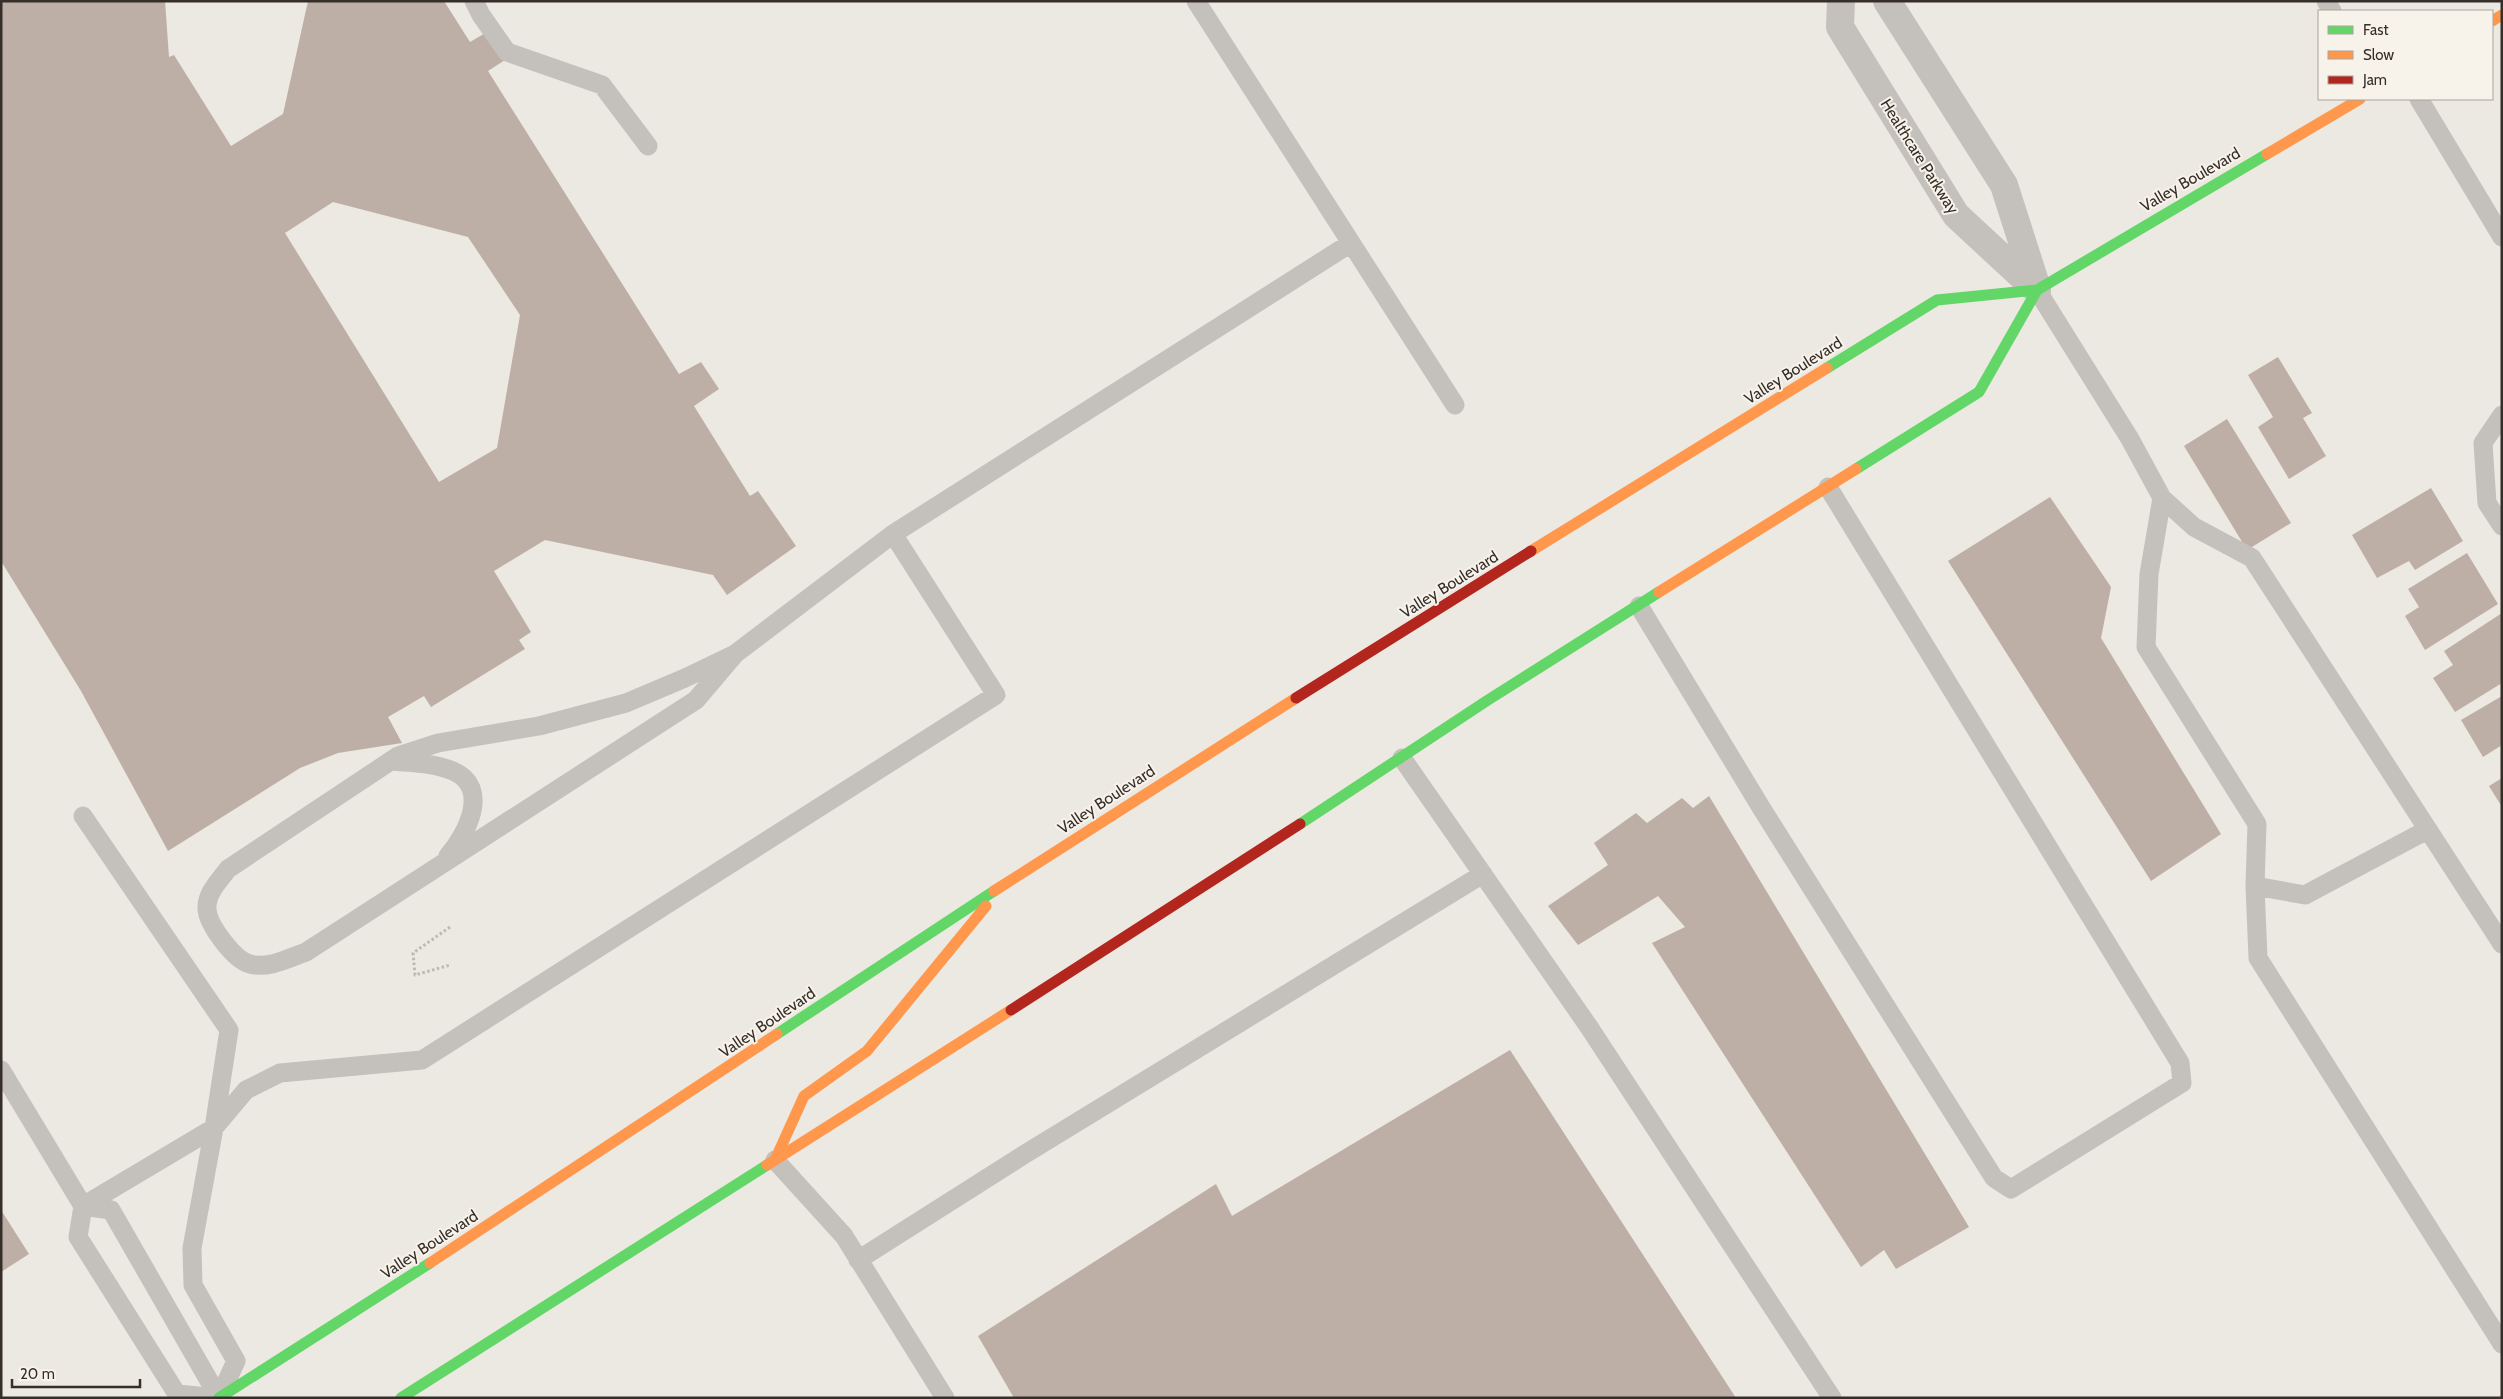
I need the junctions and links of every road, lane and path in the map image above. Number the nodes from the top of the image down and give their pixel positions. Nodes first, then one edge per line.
1 (474, 1) edge
2 (1196, 1) edge
3 (1841, 1) edge
4 (1887, 1) edge
5 (2358, 100) edge
6 (2420, 100) edge
7 (648, 146) dead end
8 (2502, 236) edge
9 (1351, 242) junction
10 (2037, 290) junction
11 (1455, 405) dead end
12 (2502, 415) edge
13 (1828, 487) junction
14 (2162, 498) junction
15 (2502, 526) edge
16 (894, 534) junction
17 (1639, 606) junction
18 (735, 654) junction
19 (1402, 758) junction
20 (391, 760) junction
21 (83, 816) dead end
22 (2427, 830) junction
23 (435, 870) junction
24 (1483, 874) junction
25 (1003, 885) junction
26 (2255, 886) junction
27 (450, 927) dead end
28 (2502, 944) edge
29 (450, 965) dead end
30 (1, 1070) edge
31 (214, 1128) junction
32 (775, 1160) junction
33 (83, 1206) junction
34 (858, 1260) junction
35 (2502, 1344) edge
36 (219, 1398) edge
37 (402, 1398) edge
38 (945, 1398) edge
39 (1832, 1398) edge

1 - 7 lane
2 - 9 lane
3 - 10 street, Healthcare Parkway
4 - 10 street
5 - 10 main road, Valley Boulevard
6 - 8 lane
9 - 11 lane
9 - 16 lane
10 - 13 main road, Valley Boulevard
10 - 14 lane
10 - 25 main road, Valley Boulevard
12 - 15 lane
13 - 17 main road, Valley Boulevard
13 - 17 lane
14 - 22 lane
14 - 26 lane
16 - 18 lane
16 - 31 lane
17 - 19 main road, Valley Boulevard
18 - 20 lane
18 - 23 lane
19 - 24 lane
19 - 32 main road, Valley Boulevard
20 - 23 lane
20 - 23 lane
21 - 31 lane
22 - 26 lane
22 - 28 lane
24 - 34 lane
24 - 39 lane
25 - 32 main road
25 - 36 main road, Valley Boulevard
26 - 35 lane
27 - 29 path
30 - 33 lane
31 - 33 lane
31 - 36 lane
32 - 34 lane
32 - 37 main road, Valley Boulevard
33 - 36 lane
33 - 36 lane
34 - 38 lane

